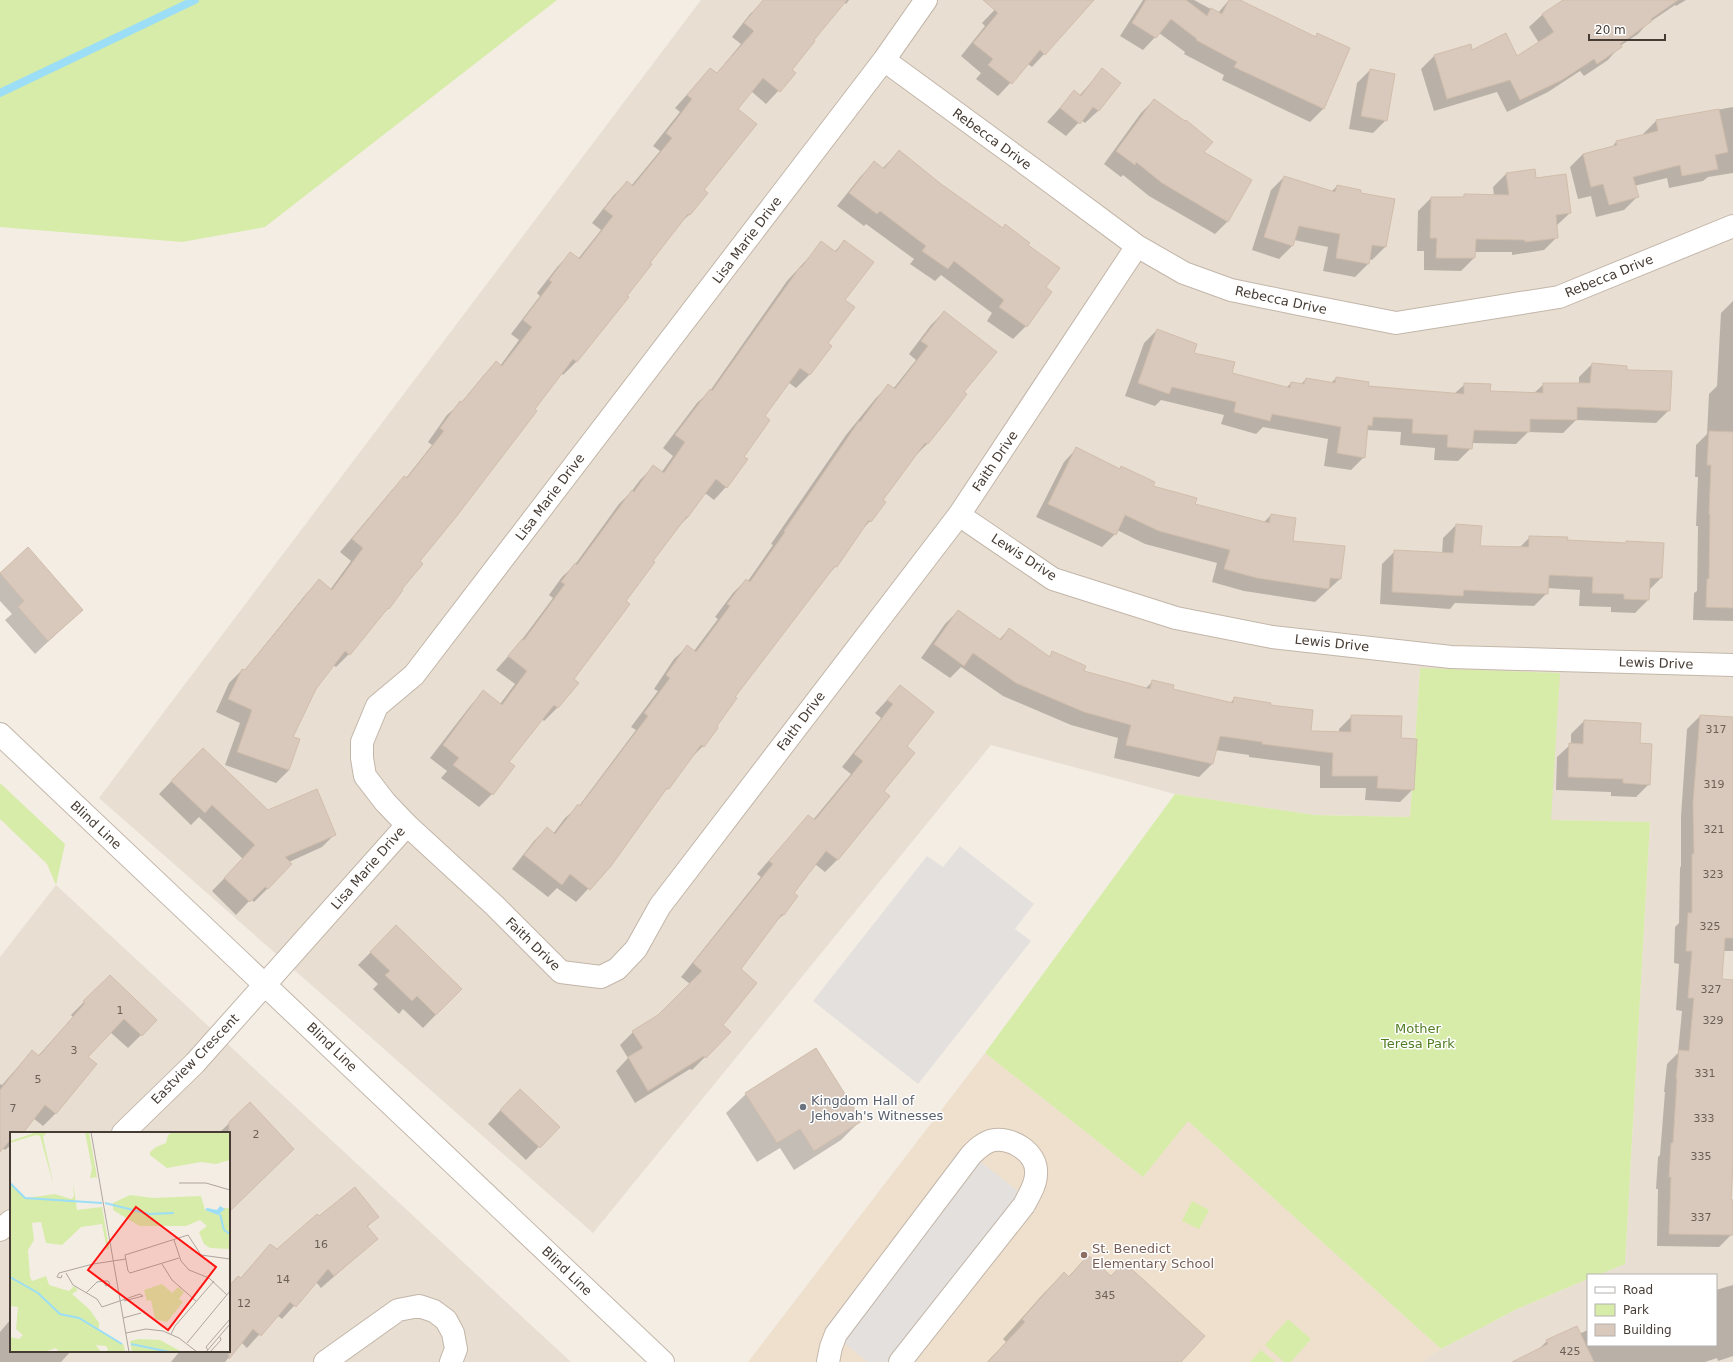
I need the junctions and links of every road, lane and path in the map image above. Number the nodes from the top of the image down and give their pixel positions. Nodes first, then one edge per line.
1 (926, 0) edge
2 (884, 60) junction
3 (1733, 226) edge
4 (1137, 246) junction
5 (959, 514) junction
6 (1733, 665) edge
7 (0, 734) edge
8 (407, 825) junction
9 (265, 984) junction
10 (124, 1132) edge
11 (10, 1222) edge
12 (0, 1230) edge
13 (325, 1362) edge
14 (451, 1362) edge
15 (663, 1362) edge
16 (828, 1362) edge
17 (900, 1362) edge

1 - 2 street, Lisa Marie Drive
2 - 4 street, Rebecca Drive
2 - 8 street, Lisa Marie Drive
3 - 4 street, Rebecca Drive
4 - 5 street, Faith Drive
5 - 6 street, Lewis Drive
5 - 8 street, Faith Drive
7 - 9 street, Blind Line
8 - 9 street, Lisa Marie Drive
9 - 10 street, Eastview Crescent
9 - 15 street, Blind Line
11 - 12 street
13 - 14 street
16 - 17 street

